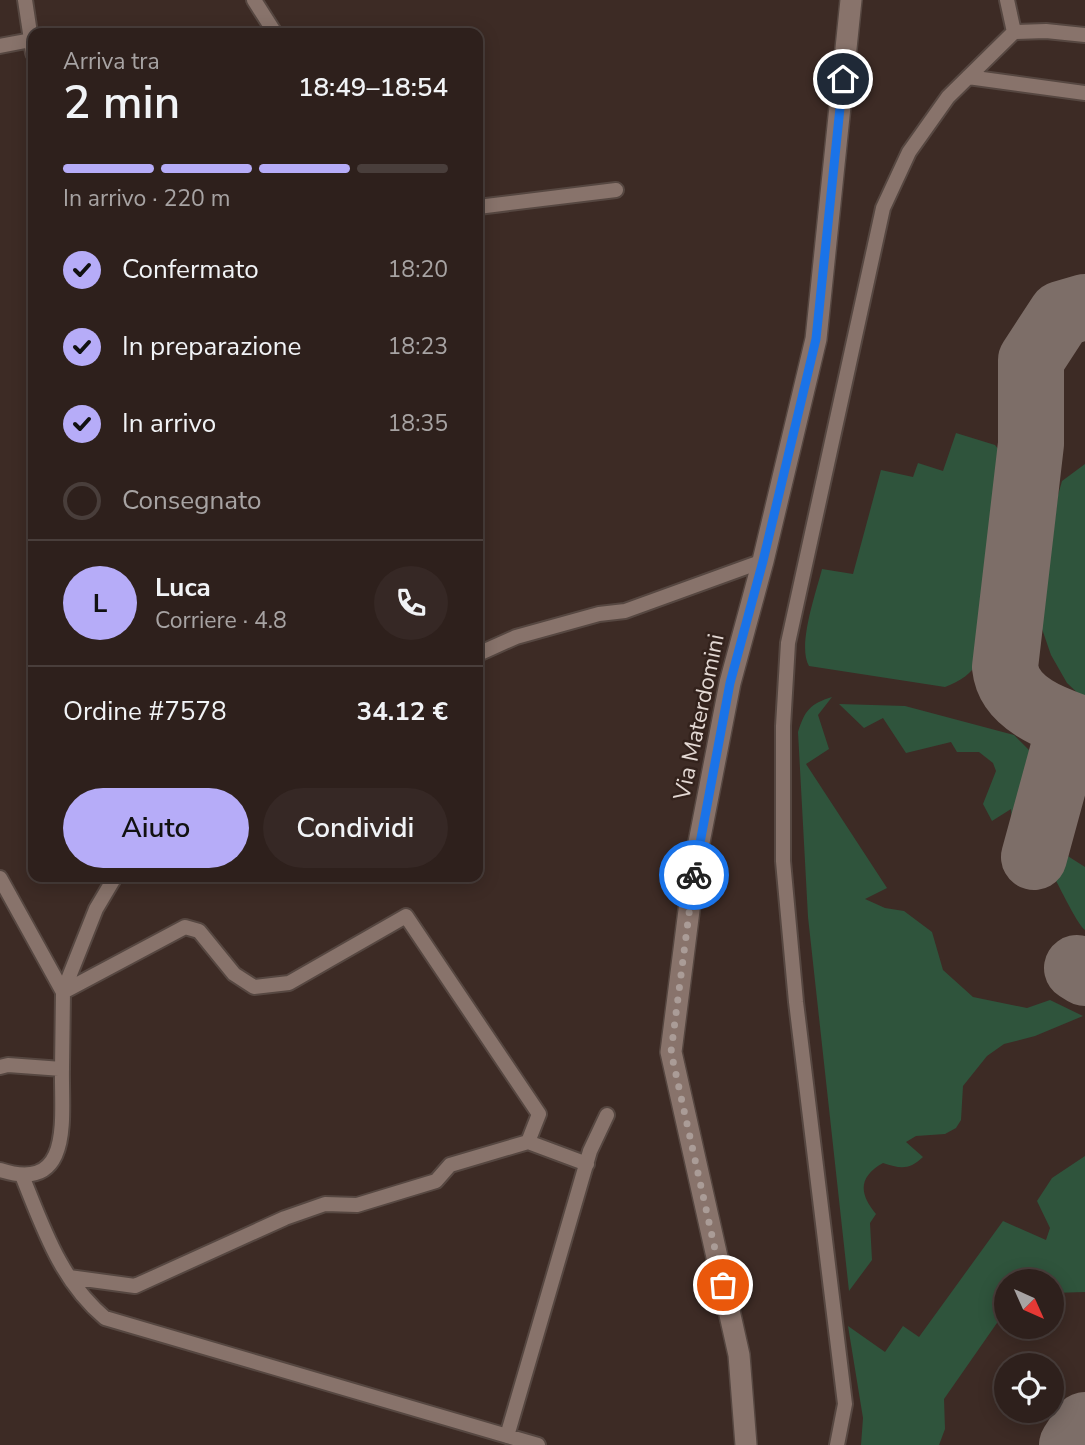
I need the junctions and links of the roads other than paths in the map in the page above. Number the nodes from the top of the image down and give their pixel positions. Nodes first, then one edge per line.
1 (25, 0) edge
2 (254, 0) edge
3 (851, 0) edge
4 (1007, 0) edge
5 (29, 28) edge
6 (272, 28) edge
7 (1014, 32) junction
8 (1085, 35) edge
9 (0, 46) edge
10 (28, 46) edge
11 (968, 77) junction
12 (1085, 93) edge
13 (616, 190) dead end
14 (483, 206) edge
15 (764, 559) junction
16 (483, 652) edge
17 (0, 878) edge
18 (111, 882) edge
19 (63, 992) junction
20 (0, 1067) edge
21 (62, 1069) junction
22 (607, 1115) dead end
23 (528, 1142) junction
24 (587, 1164) junction
25 (0, 1170) edge
26 (23, 1178) junction
27 (69, 1277) junction
28 (507, 1436) junction
29 (538, 1445) edge
30 (746, 1445) edge
31 (838, 1445) edge

1 - 5 lane
2 - 6 lane
3 - 15 street, Via Materdomini
4 - 7 lane
7 - 8 lane
7 - 11 lane
9 - 10 lane
11 - 12 lane
11 - 31 lane
13 - 14 lane
15 - 16 lane
15 - 30 street, Via Materdomini
17 - 19 lane
18 - 19 lane
19 - 21 lane
19 - 23 lane
20 - 21 lane
21 - 26 lane
22 - 24 lane
23 - 24 lane
23 - 27 lane
24 - 28 lane
25 - 26 lane
26 - 27 lane
27 - 28 lane
28 - 29 lane

